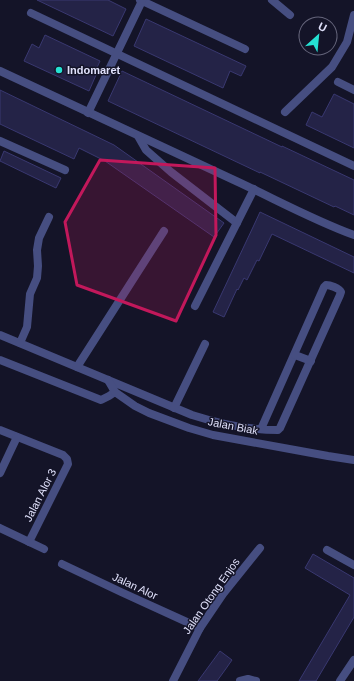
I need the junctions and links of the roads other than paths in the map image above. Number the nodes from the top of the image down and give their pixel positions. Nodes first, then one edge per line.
1 (141, 0) edge
2 (272, 0) edge
3 (31, 13) dead end
4 (290, 15) dead end
5 (354, 15) edge
6 (245, 49) dead end
7 (117, 54) junction
8 (0, 71) edge
9 (338, 82) dead end
10 (354, 90) edge
11 (285, 112) dead end
12 (88, 113) junction
13 (138, 136) junction
14 (0, 141) edge
15 (354, 166) edge
16 (65, 170) dead end
17 (254, 189) junction
18 (49, 217) dead end
19 (237, 223) junction
20 (164, 231) dead end
21 (354, 235) edge
22 (195, 306) dead end
23 (0, 335) edge
24 (20, 343) junction
25 (205, 344) dead end
26 (295, 355) junction
27 (0, 360) edge
28 (311, 361) junction
29 (77, 367) junction
30 (108, 380) junction
31 (115, 392) junction
32 (174, 408) junction
33 (261, 429) junction
34 (0, 430) edge
35 (17, 436) junction
36 (354, 460) edge
37 (0, 473) edge
38 (0, 528) edge
39 (29, 542) junction
40 (260, 548) dead end
41 (44, 549) dead end
42 (327, 550) dead end
43 (62, 564) dead end
44 (354, 565) edge
45 (200, 628) junction
46 (354, 660) edge
47 (352, 669) edge
48 (173, 681) edge
49 (240, 681) edge
50 (256, 681) edge
51 (340, 681) edge

1 - 6 street
1 - 7 street
2 - 4 street
3 - 7 street
5 - 11 street
7 - 12 street
7 - 15 street
8 - 12 street
9 - 10 street
12 - 13 street
13 - 17 street
13 - 19 street
14 - 16 street
17 - 19 street
17 - 21 street
18 - 24 street
19 - 22 street
20 - 29 street
23 - 24 street, Jalan Biak
24 - 29 street, Jalan Biak
25 - 32 street
26 - 28 street
26 - 28 street
26 - 33 street
27 - 31 street
28 - 33 street, Jalan Biak
29 - 30 street, Jalan Biak
30 - 31 street, Jalan Biak
30 - 32 street, Jalan Biak
31 - 36 street, Jalan Biak
32 - 33 street, Jalan Biak
34 - 35 street, Jalan Alor 3
35 - 37 street
35 - 39 street, Jalan Alor 3
38 - 39 street
39 - 41 street
40 - 45 street, Jalan Otong Enjos
42 - 44 street
43 - 45 street, Jalan Alor
45 - 48 street, Jalan Otong Enjos
46 - 47 street
47 - 51 street
49 - 50 street

